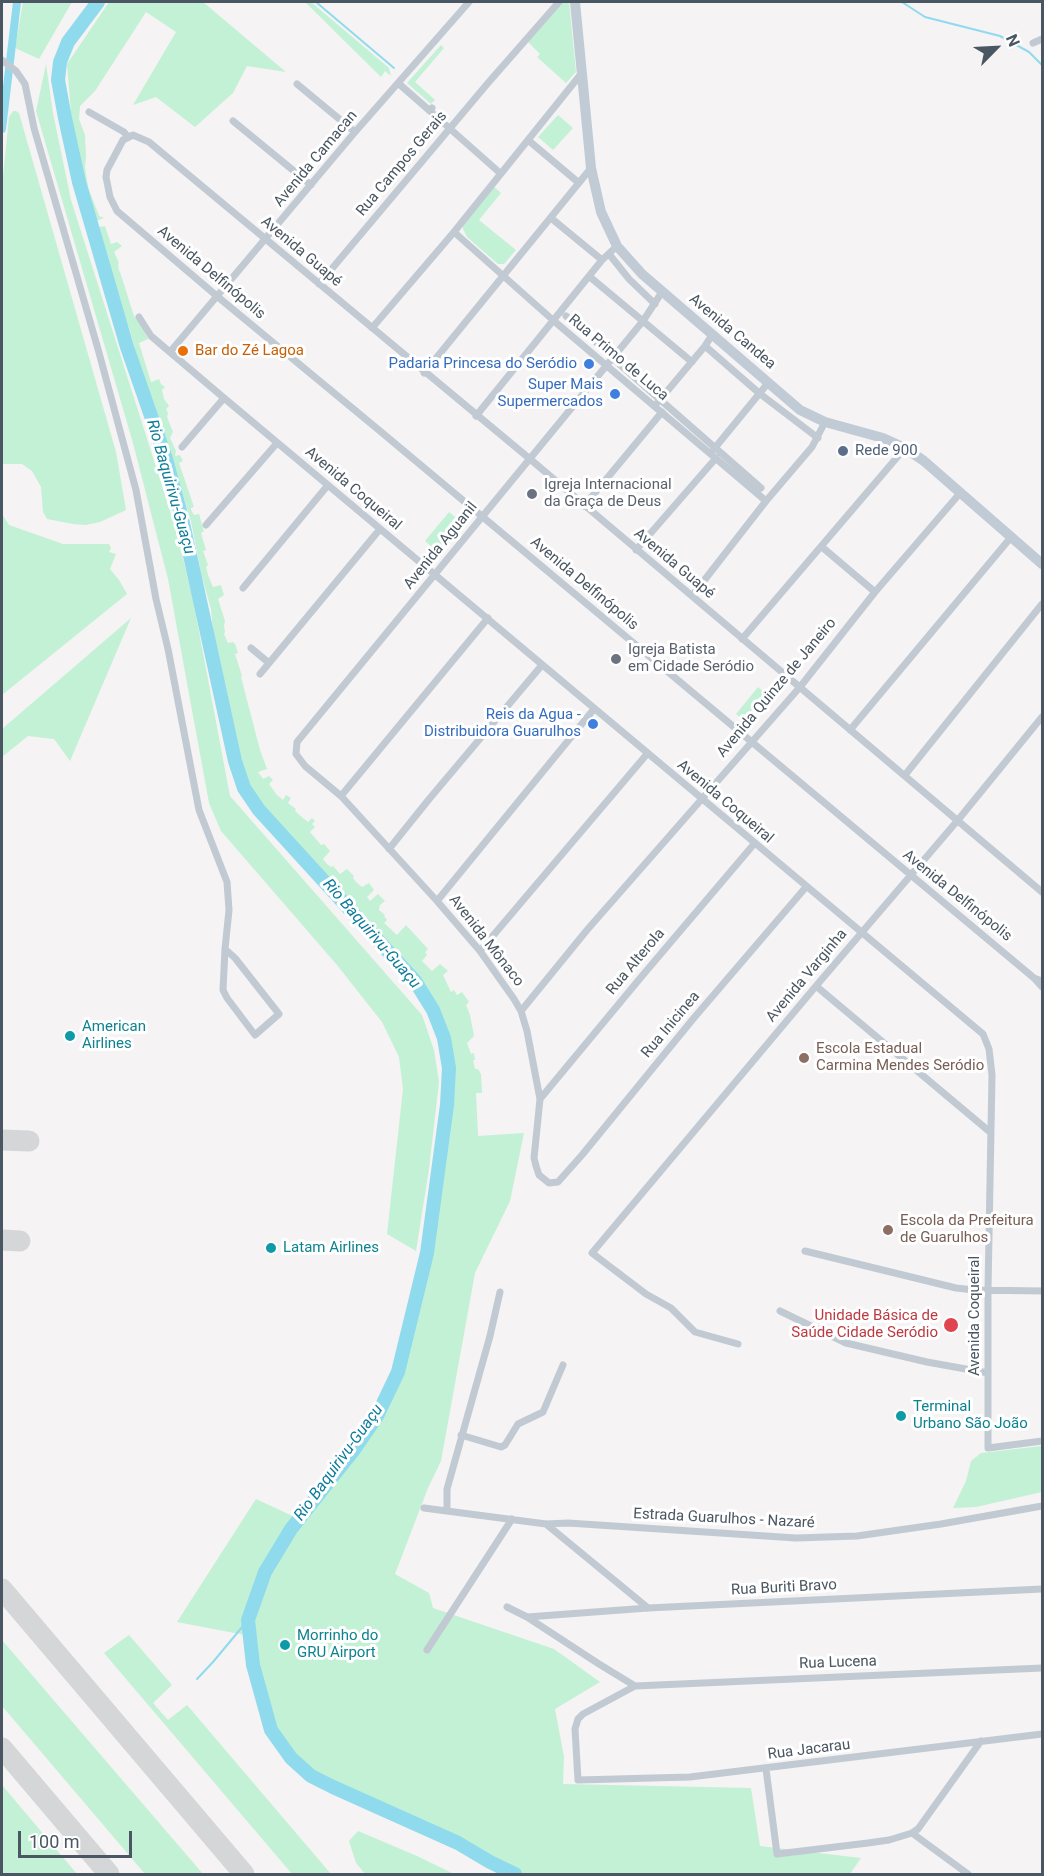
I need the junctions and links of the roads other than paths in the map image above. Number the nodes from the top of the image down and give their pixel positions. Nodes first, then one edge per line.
1 (469, 2) edge
2 (559, 2) edge
3 (575, 2) edge
4 (1042, 39) edge
5 (1034, 43) dead end
6 (2, 60) edge
7 (581, 74) junction
8 (398, 83) junction
9 (297, 84) dead end
10 (89, 112) dead end
11 (233, 121) dead end
12 (449, 129) junction
13 (355, 132) junction
14 (128, 137) junction
15 (528, 140) junction
16 (591, 168) junction
17 (500, 173) junction
18 (579, 183) junction
19 (311, 185) junction
20 (551, 218) junction
21 (454, 232) junction
22 (265, 240) junction
23 (613, 250) junction
24 (602, 260) junction
25 (504, 276) junction
26 (590, 277) junction
27 (319, 284) junction
28 (662, 292) junction
29 (218, 297) junction
30 (655, 304) junction
31 (566, 316) dead end
32 (139, 317) dead end
33 (554, 321) junction
34 (643, 321) junction
35 (372, 328) junction
36 (712, 335) junction
37 (705, 346) junction
38 (170, 352) junction
39 (614, 359) junction
40 (692, 362) junction
41 (607, 365) junction
42 (424, 373) junction
43 (768, 383) junction
44 (759, 393) junction
45 (224, 398) junction
46 (660, 399) junction
47 (655, 406) junction
48 (662, 412) junction
49 (476, 416) junction
50 (825, 422) junction
51 (818, 438) junction
52 (277, 443) junction
53 (182, 447) dead end
54 (905, 448) junction
55 (714, 453) junction
56 (530, 459) junction
57 (328, 486) junction
58 (761, 488) dead end
59 (961, 492) junction
60 (766, 501) junction
61 (584, 506) junction
62 (482, 517) junction
63 (206, 525) dead end
64 (380, 529) junction
65 (1012, 536) junction
66 (822, 547) junction
67 (636, 550) junction
68 (1042, 564) edge
69 (435, 574) junction
70 (243, 588) dead end
71 (875, 592) junction
72 (692, 596) junction
73 (1042, 604) edge
74 (488, 618) junction
75 (742, 639) junction
76 (251, 648) dead end
77 (269, 663) junction
78 (542, 665) junction
79 (260, 674) dead end
80 (800, 687) junction
81 (594, 709) junction
82 (1042, 717) edge
83 (850, 730) junction
84 (751, 742) junction
85 (296, 754) joint
86 (647, 754) junction
87 (905, 775) junction
88 (341, 796) junction
89 (700, 799) junction
90 (958, 820) junction
91 (754, 844) junction
92 (389, 849) junction
93 (911, 875) junction
94 (806, 887) junction
95 (1042, 891) edge
96 (437, 901) junction
97 (861, 933) junction
98 (225, 949) junction
99 (480, 951) junction
100 (1034, 978) junction
101 (1042, 981) edge
102 (816, 986) junction
103 (1042, 987) edge
104 (521, 1011) junction
105 (540, 1099) junction
106 (990, 1132) junction
107 (558, 1182) joint
108 (805, 1251) dead end
109 (988, 1290) junction
110 (1042, 1290) edge
111 (500, 1292) dead end
112 (780, 1311) dead end
113 (738, 1344) dead end
114 (563, 1365) dead end
115 (988, 1373) junction
116 (461, 1435) junction
117 (1042, 1442) edge
118 (1042, 1506) edge
119 (424, 1508) dead end
120 (447, 1511) junction
121 (512, 1519) junction
122 (568, 1523) junction
123 (546, 1524) junction
124 (566, 1541) junction
125 (1042, 1589) edge
126 (507, 1606) dead end
127 (648, 1608) junction
128 (527, 1617) junction
129 (427, 1650) dead end
130 (1042, 1668) edge
131 (635, 1686) junction
132 (1042, 1734) edge
133 (981, 1741) junction
134 (766, 1769) junction
135 (578, 1780) joint
136 (915, 1831) junction
137 (968, 1875) edge

1 - 8 street, Avenida Camacan
2 - 12 street, Rua Campos Gerais
3 - 7 main road, Avenida Candea
4 - 5 street
6 - 98 street
7 - 15 street
7 - 16 main road, Avenida Candea
8 - 12 street
8 - 13 street, Avenida Camacan
9 - 13 street
10 - 14 street
11 - 19 street
12 - 17 street
12 - 27 street, Rua Campos Gerais
13 - 19 street, Avenida Camacan
14 - 22 street, Avenida Guapé
14 - 29 street, Avenida Delfinópolis
15 - 17 street
15 - 18 street
16 - 18 street
16 - 23 main road, Avenida Candea
17 - 21 street
18 - 20 street
19 - 22 street, Avenida Camacan
20 - 24 street
20 - 25 street
21 - 25 street, Rua Primo de Luca
21 - 35 street
22 - 27 street, Avenida Guapé
22 - 29 street, Avenida Camacan
23 - 24 street
23 - 28 main road, Avenida Candea
23 - 30 street
24 - 26 street
25 - 33 street, Rua Primo de Luca
25 - 42 street
26 - 33 street
26 - 34 street
27 - 35 street, Avenida Guapé
28 - 30 street, Avenida Aguanil
28 - 36 main road, Avenida Candea
29 - 38 street, Avenida Camacan
29 - 62 street, Avenida Delfinópolis
30 - 34 street, Avenida Aguanil
31 - 39 street
32 - 38 street, Avenida Coqueiral
33 - 41 street, Rua Primo de Luca
33 - 49 street
34 - 39 street, Avenida Aguanil
34 - 40 street
35 - 42 street, Avenida Guapé
36 - 37 street
36 - 43 main road, Avenida Candea
37 - 40 street
37 - 44 street
38 - 45 street, Avenida Coqueiral
39 - 41 street, Avenida Aguanil
39 - 46 street
40 - 46 street
41 - 47 street, Rua Primo de Luca
41 - 56 street, Avenida Aguanil
42 - 49 street, Avenida Guapé
43 - 44 street
43 - 50 main road, Avenida Candea
44 - 51 street
44 - 55 street
45 - 52 street, Avenida Coqueiral
45 - 53 street
46 - 47 street
46 - 55 street
47 - 48 street, Rua Primo de Luca
48 - 55 street, Rua Primo de Luca
48 - 61 street
49 - 56 street, Avenida Guapé
50 - 51 street
50 - 54 main road, Avenida Candea
51 - 60 street
52 - 57 street, Avenida Coqueiral
52 - 63 street
54 - 59 main road, Avenida Candea
54 - 66 street
55 - 58 street
55 - 60 street, Rua Primo de Luca
55 - 67 street
56 - 61 street, Avenida Guapé
56 - 62 street, Avenida Aguanil
57 - 64 street, Avenida Coqueiral
57 - 70 street
59 - 65 main road, Avenida Candea
59 - 71 street, Avenida Quinze de Janeiro
60 - 72 street
61 - 67 street, Avenida Guapé
62 - 69 street, Avenida Aguanil
62 - 84 street, Avenida Delfinópolis
64 - 69 street, Avenida Coqueiral
64 - 77 street
65 - 68 main road, Avenida Candea
65 - 83 street
66 - 71 street
66 - 75 street
67 - 72 street, Avenida Guapé
69 - 74 street, Avenida Coqueiral
69 - 85 street, Avenida Aguanil
71 - 80 street, Avenida Quinze de Janeiro
72 - 75 street, Avenida Guapé
73 - 87 street
74 - 78 street, Avenida Coqueiral
74 - 88 street
75 - 80 street, Avenida Guapé
76 - 77 street
77 - 79 street
78 - 81 street, Avenida Coqueiral
78 - 92 street
80 - 83 street, Avenida Guapé
80 - 84 street, Avenida Quinze de Janeiro
81 - 86 street, Avenida Coqueiral
81 - 96 street
82 - 90 street, Avenida Varginha
83 - 87 street, Avenida Guapé
84 - 89 street, Avenida Quinze de Janeiro
84 - 93 street, Avenida Delfinópolis
85 - 88 street, Avenida Mônaco
86 - 89 street, Avenida Coqueiral
86 - 99 street
87 - 90 street, Avenida Guapé
88 - 92 street, Avenida Mônaco
89 - 91 street, Avenida Coqueiral
89 - 104 street, Avenida Quinze de Janeiro
90 - 93 street, Avenida Varginha
90 - 95 street, Avenida Guapé
91 - 94 street, Avenida Coqueiral
91 - 105 street, Rua Alterola
92 - 96 street, Avenida Mônaco
93 - 97 street, Avenida Varginha
93 - 100 street, Avenida Delfinópolis
94 - 97 street, Avenida Coqueiral
94 - 107 street, Rua Inicinea
96 - 99 street, Avenida Mônaco
97 - 102 street, Avenida Varginha
97 - 106 street, Avenida Coqueiral
98 - 98 street
99 - 104 street, Avenida Mônaco
100 - 101 street, Avenida Delfinópolis
100 - 103 street, Avenida Delfinópolis
102 - 106 street
102 - 113 street, Avenida Varginha
104 - 105 street, Avenida Mônaco
105 - 107 street, Avenida Mônaco
106 - 109 street, Avenida Coqueiral
108 - 109 street
109 - 110 street
109 - 115 street, Avenida Coqueiral
111 - 116 street
112 - 115 street
114 - 116 street
115 - 117 street, Avenida Coqueiral
116 - 120 street
118 - 122 street, Estrada Guarulhos - Nazaré
119 - 120 street, Estrada Guarulhos - Nazaré
120 - 121 street, Estrada Guarulhos - Nazaré
121 - 123 street, Estrada Guarulhos - Nazaré
121 - 129 street
122 - 123 street, Estrada Guarulhos - Nazaré
122 - 124 street
123 - 124 street
124 - 127 street
125 - 127 street, Rua Buriti Bravo
126 - 128 street
127 - 128 street, Rua Buriti Bravo
128 - 131 street
130 - 131 street, Rua Lucena
131 - 135 street, Rua Lucena
132 - 133 street, Rua Jacarau
133 - 134 street, Rua Jacarau
133 - 136 street
134 - 135 street, Rua Jacarau
134 - 136 street
136 - 137 street

